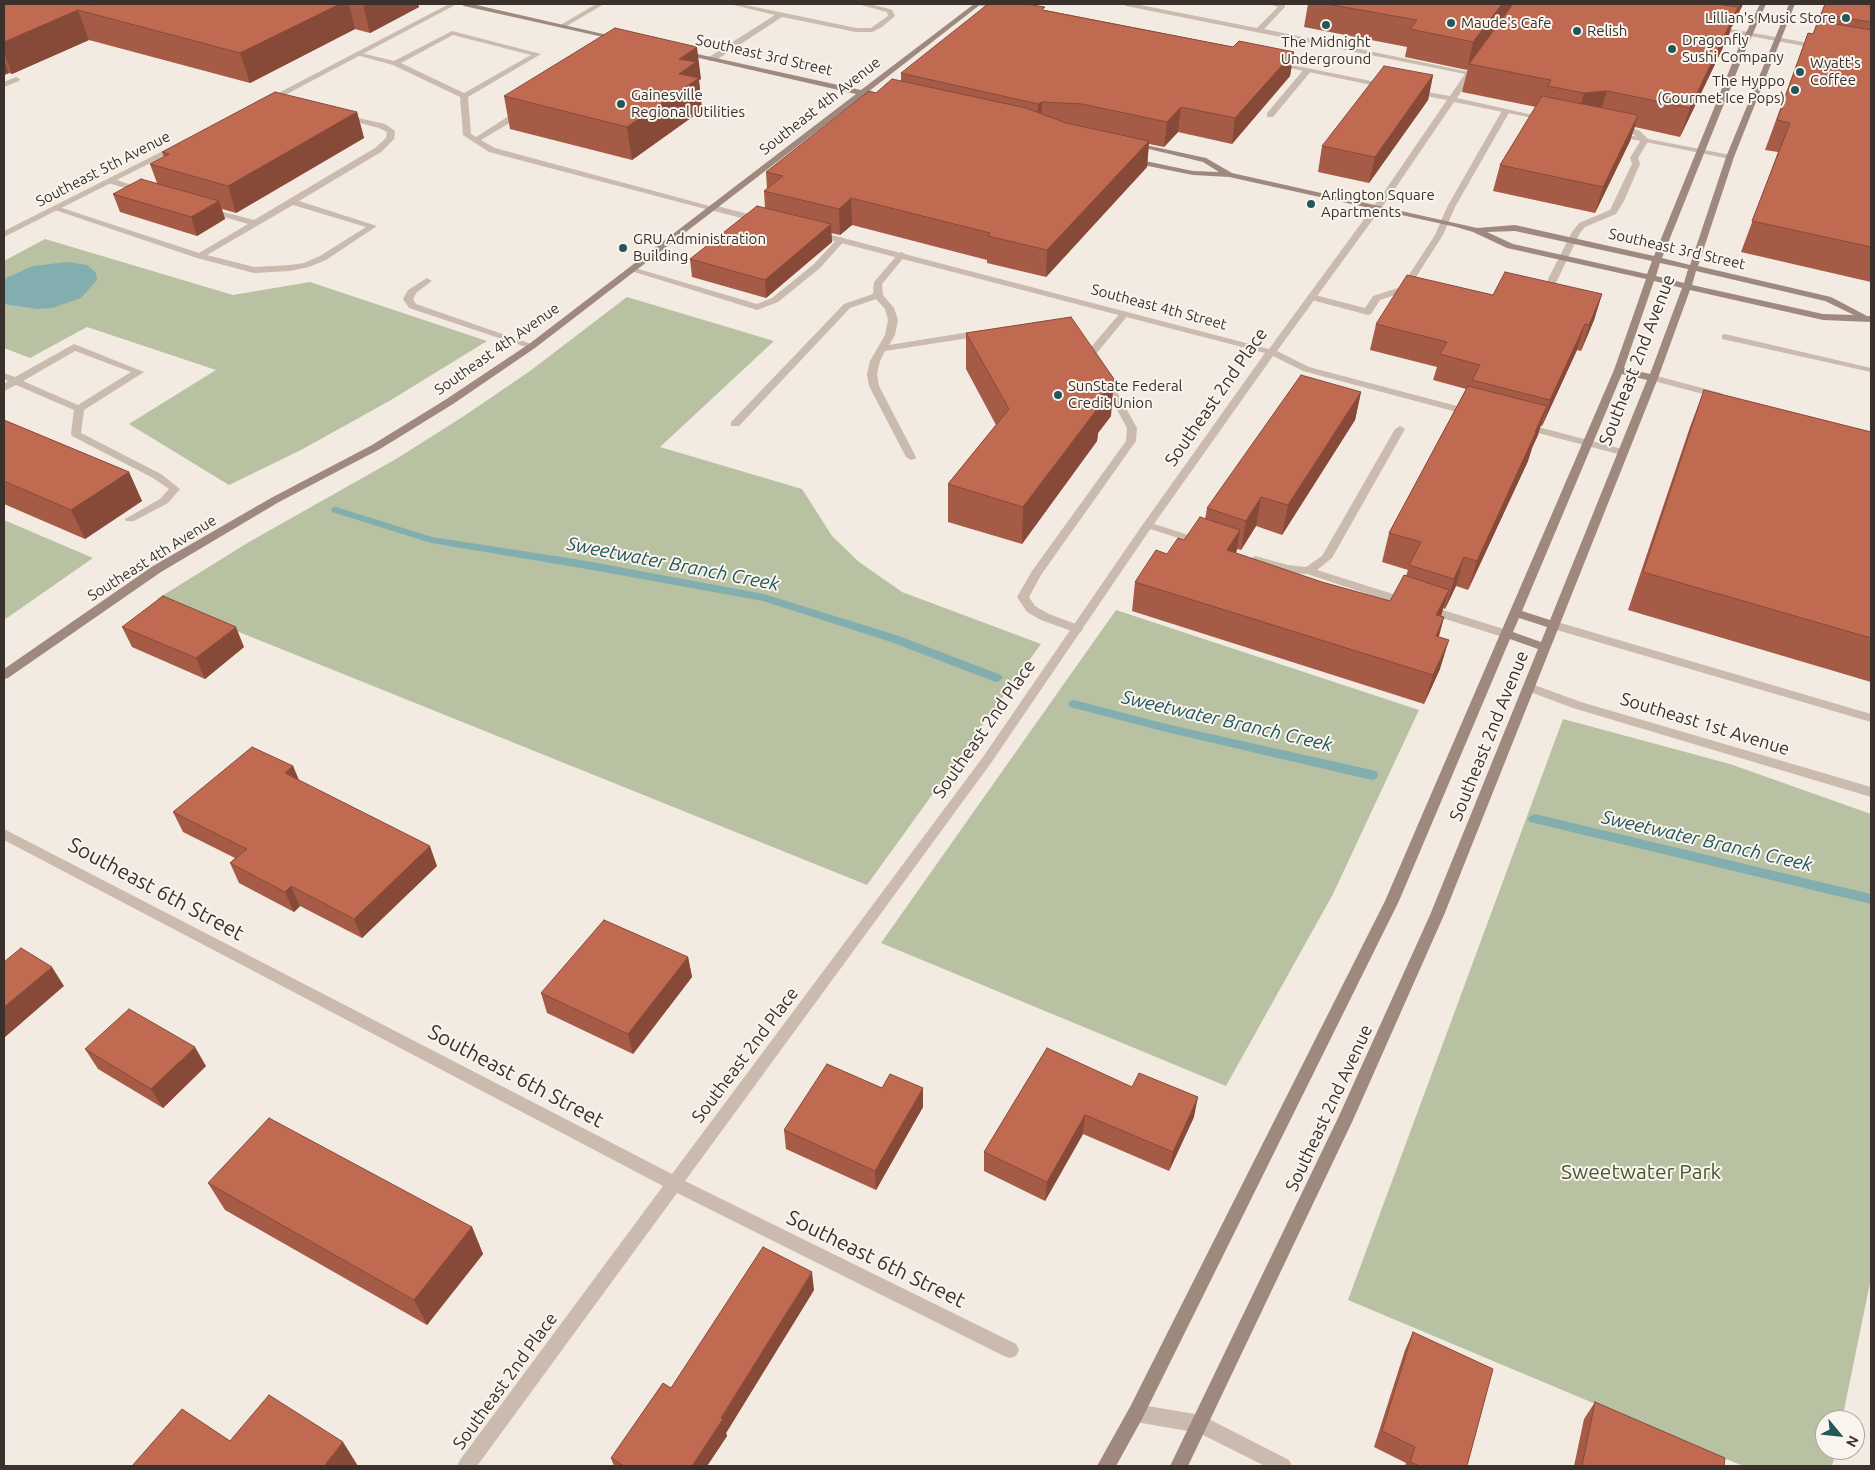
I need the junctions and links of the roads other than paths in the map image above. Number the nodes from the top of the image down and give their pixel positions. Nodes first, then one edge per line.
1 (454, 4) edge
2 (464, 4) edge
3 (601, 4) edge
4 (732, 4) edge
5 (860, 4) edge
6 (977, 4) edge
7 (1126, 4) edge
8 (1272, 4) edge
9 (1763, 4) edge
10 (1792, 4) edge
11 (1007, 10) edge
12 (781, 14) junction
13 (563, 26) junction
14 (1708, 27) edge
15 (1259, 30) junction
16 (1749, 34) junction
17 (1777, 39) junction
18 (632, 41) edge
19 (1829, 48) edge
20 (676, 51) edge
21 (357, 54) junction
22 (1482, 57) edge
23 (712, 59) junction
24 (1270, 62) edge
25 (395, 63) junction
26 (1308, 70) junction
27 (1470, 72) junction
28 (16, 79) dead end
29 (4, 85) edge
30 (1392, 87) edge
31 (1402, 89) edge
32 (862, 93) junction
33 (464, 96) junction
34 (274, 97) junction
35 (1451, 99) junction
36 (894, 100) edge
37 (292, 102) edge
38 (256, 106) edge
39 (1506, 111) junction
40 (337, 114) edge
41 (518, 114) edge
42 (1270, 115) dead end
43 (1559, 122) edge
44 (1608, 128) edge
45 (476, 140) junction
46 (1645, 140) junction
47 (188, 142) edge
48 (1119, 142) edge
49 (1699, 151) junction
50 (1730, 157) junction
51 (1125, 158) edge
52 (1228, 175) junction
53 (111, 181) junction
54 (147, 192) edge
55 (292, 202) junction
56 (201, 208) edge
57 (713, 208) junction
58 (1377, 208) junction
59 (56, 209) junction
60 (768, 222) edge
61 (255, 223) junction
62 (1445, 223) junction
63 (1476, 230) junction
64 (805, 231) edge
65 (4, 234) edge
66 (841, 240) junction
67 (1572, 241) junction
68 (902, 255) junction
69 (200, 256) junction
70 (1563, 258) junction
71 (1657, 260) junction
72 (1693, 268) junction
73 (632, 270) junction
74 (1650, 278) junction
75 (427, 281) dead end
76 (1687, 286) junction
77 (878, 295) junction
78 (1311, 297) junction
79 (1543, 299) edge
80 (1124, 314) junction
81 (1869, 319) edge
82 (989, 332) edge
83 (1724, 337) dead end
84 (532, 346) junction
85 (881, 349) junction
86 (1271, 352) junction
87 (1871, 357) edge
88 (1620, 370) junction
89 (1870, 370) edge
90 (4, 376) edge
91 (1099, 376) edge
92 (1653, 378) junction
93 (16, 381) junction
94 (4, 388) edge
95 (1111, 390) edge
96 (1730, 398) edge
97 (79, 409) junction
98 (1484, 416) edge
99 (1512, 423) edge
100 (735, 424) dead end
101 (1400, 429) dead end
102 (1588, 443) junction
103 (1622, 452) junction
104 (910, 457) dead end
105 (130, 519) dead end
106 (1148, 525) junction
107 (1211, 546) edge
108 (1246, 558) edge
109 (1308, 570) junction
110 (1515, 613) junction
111 (1554, 625) junction
112 (1077, 629) junction
113 (1506, 634) junction
114 (1545, 647) junction
115 (4, 674) edge
116 (1529, 687) junction
117 (1871, 718) edge
118 (1871, 792) edge
119 (4, 834) edge
120 (673, 1183) junction
121 (1010, 1350) dead end
122 (1136, 1413) junction
123 (1201, 1424) junction
124 (466, 1466) edge
125 (1106, 1466) edge
126 (1179, 1466) edge
127 (1283, 1466) edge

1 - 21 street
2 - 13 street
3 - 13 street
4 - 12 street
5 - 12 street
6 - 11 street
6 - 32 street, Southeast 4th Avenue
7 - 15 street
8 - 15 street
9 - 16 street, Southeast 2nd Avenue
10 - 17 street, Southeast 2nd Avenue
12 - 23 street
13 - 18 street
14 - 16 street
15 - 27 street
16 - 17 street
16 - 49 street, Southeast 2nd Avenue
17 - 19 street
17 - 50 street, Southeast 2nd Avenue
20 - 23 street, Southeast 3rd Street
21 - 25 street
21 - 34 street
22 - 27 street, Southeast 2nd Place
23 - 32 street, Southeast 3rd Street
24 - 26 street
25 - 33 street
25 - 33 street
26 - 30 street
26 - 42 street
27 - 35 street, Southeast 2nd Place
28 - 29 street
31 - 35 street
32 - 36 street, Southeast 3rd Street
32 - 57 street, Southeast 4th Avenue
33 - 45 street
34 - 37 street
34 - 38 street
35 - 39 street
35 - 58 street, Southeast 2nd Place
39 - 43 street
39 - 62 street
40 - 55 street
41 - 45 street
44 - 46 street
45 - 57 street
46 - 49 street
46 - 67 street
47 - 53 street, Southeast 5th Avenue
48 - 52 street, Southeast 3rd Street
49 - 50 street
49 - 71 street, Southeast 2nd Avenue
50 - 72 street, Southeast 2nd Avenue
51 - 52 street, Southeast 3rd Street
52 - 58 street, Southeast 3rd Street
53 - 54 street
53 - 59 street, Southeast 5th Avenue
55 - 61 street
55 - 69 street
56 - 61 street
57 - 60 street
57 - 73 street, Southeast 4th Avenue
58 - 62 street, Southeast 3rd Street
58 - 78 street, Southeast 2nd Place
59 - 65 street, Southeast 5th Avenue
59 - 69 street
61 - 69 street
62 - 63 street, Southeast 3rd Street
62 - 78 street
63 - 67 street, Southeast 3rd Street
63 - 70 street, Southeast 3rd Street
64 - 66 street, Southeast 4th Street
66 - 68 street, Southeast 4th Street
66 - 73 street
67 - 70 street
67 - 71 street, Southeast 3rd Street
68 - 77 street
68 - 80 street, Southeast 4th Street
70 - 74 street, Southeast 3rd Street
70 - 79 street
71 - 72 street, Southeast 3rd Street
71 - 74 street, Southeast 2nd Avenue
72 - 76 street, Southeast 2nd Avenue
72 - 81 street, Southeast 3rd Street
73 - 84 street, Southeast 4th Avenue
74 - 76 street, Southeast 3rd Street
74 - 88 street, Southeast 2nd Avenue
75 - 84 street
76 - 81 street, Southeast 3rd Street
76 - 92 street, Southeast 2nd Avenue
77 - 85 street
77 - 100 street
78 - 86 street, Southeast 2nd Place
80 - 86 street, Southeast 4th Street
80 - 91 street
82 - 85 street
83 - 89 street
84 - 115 street, Southeast 4th Avenue
85 - 104 street
86 - 98 street, Southeast 4th Street
86 - 106 street, Southeast 2nd Place
87 - 89 street
88 - 92 street
88 - 102 street, Southeast 2nd Avenue
90 - 93 street
92 - 96 street
92 - 103 street, Southeast 2nd Avenue
93 - 94 street
93 - 97 street
93 - 97 street
95 - 112 street
97 - 105 street
99 - 102 street
101 - 109 street
102 - 103 street
102 - 110 street, Southeast 2nd Avenue
103 - 111 street, Southeast 2nd Avenue
106 - 107 street
106 - 112 street, Southeast 2nd Place
108 - 109 street
109 - 113 street
110 - 111 street
110 - 113 street, Southeast 2nd Avenue
111 - 114 street, Southeast 2nd Avenue
111 - 117 street
112 - 120 street, Southeast 2nd Place
113 - 114 street
113 - 122 street, Southeast 2nd Avenue
114 - 116 street, Southeast 2nd Avenue
116 - 118 street, Southeast 1st Avenue
116 - 123 street, Southeast 2nd Avenue
119 - 120 street, Southeast 6th Street
120 - 121 street, Southeast 6th Street
120 - 124 street, Southeast 2nd Place
122 - 123 street
122 - 125 street, Southeast 2nd Avenue
123 - 126 street, Southeast 2nd Avenue
123 - 127 street

